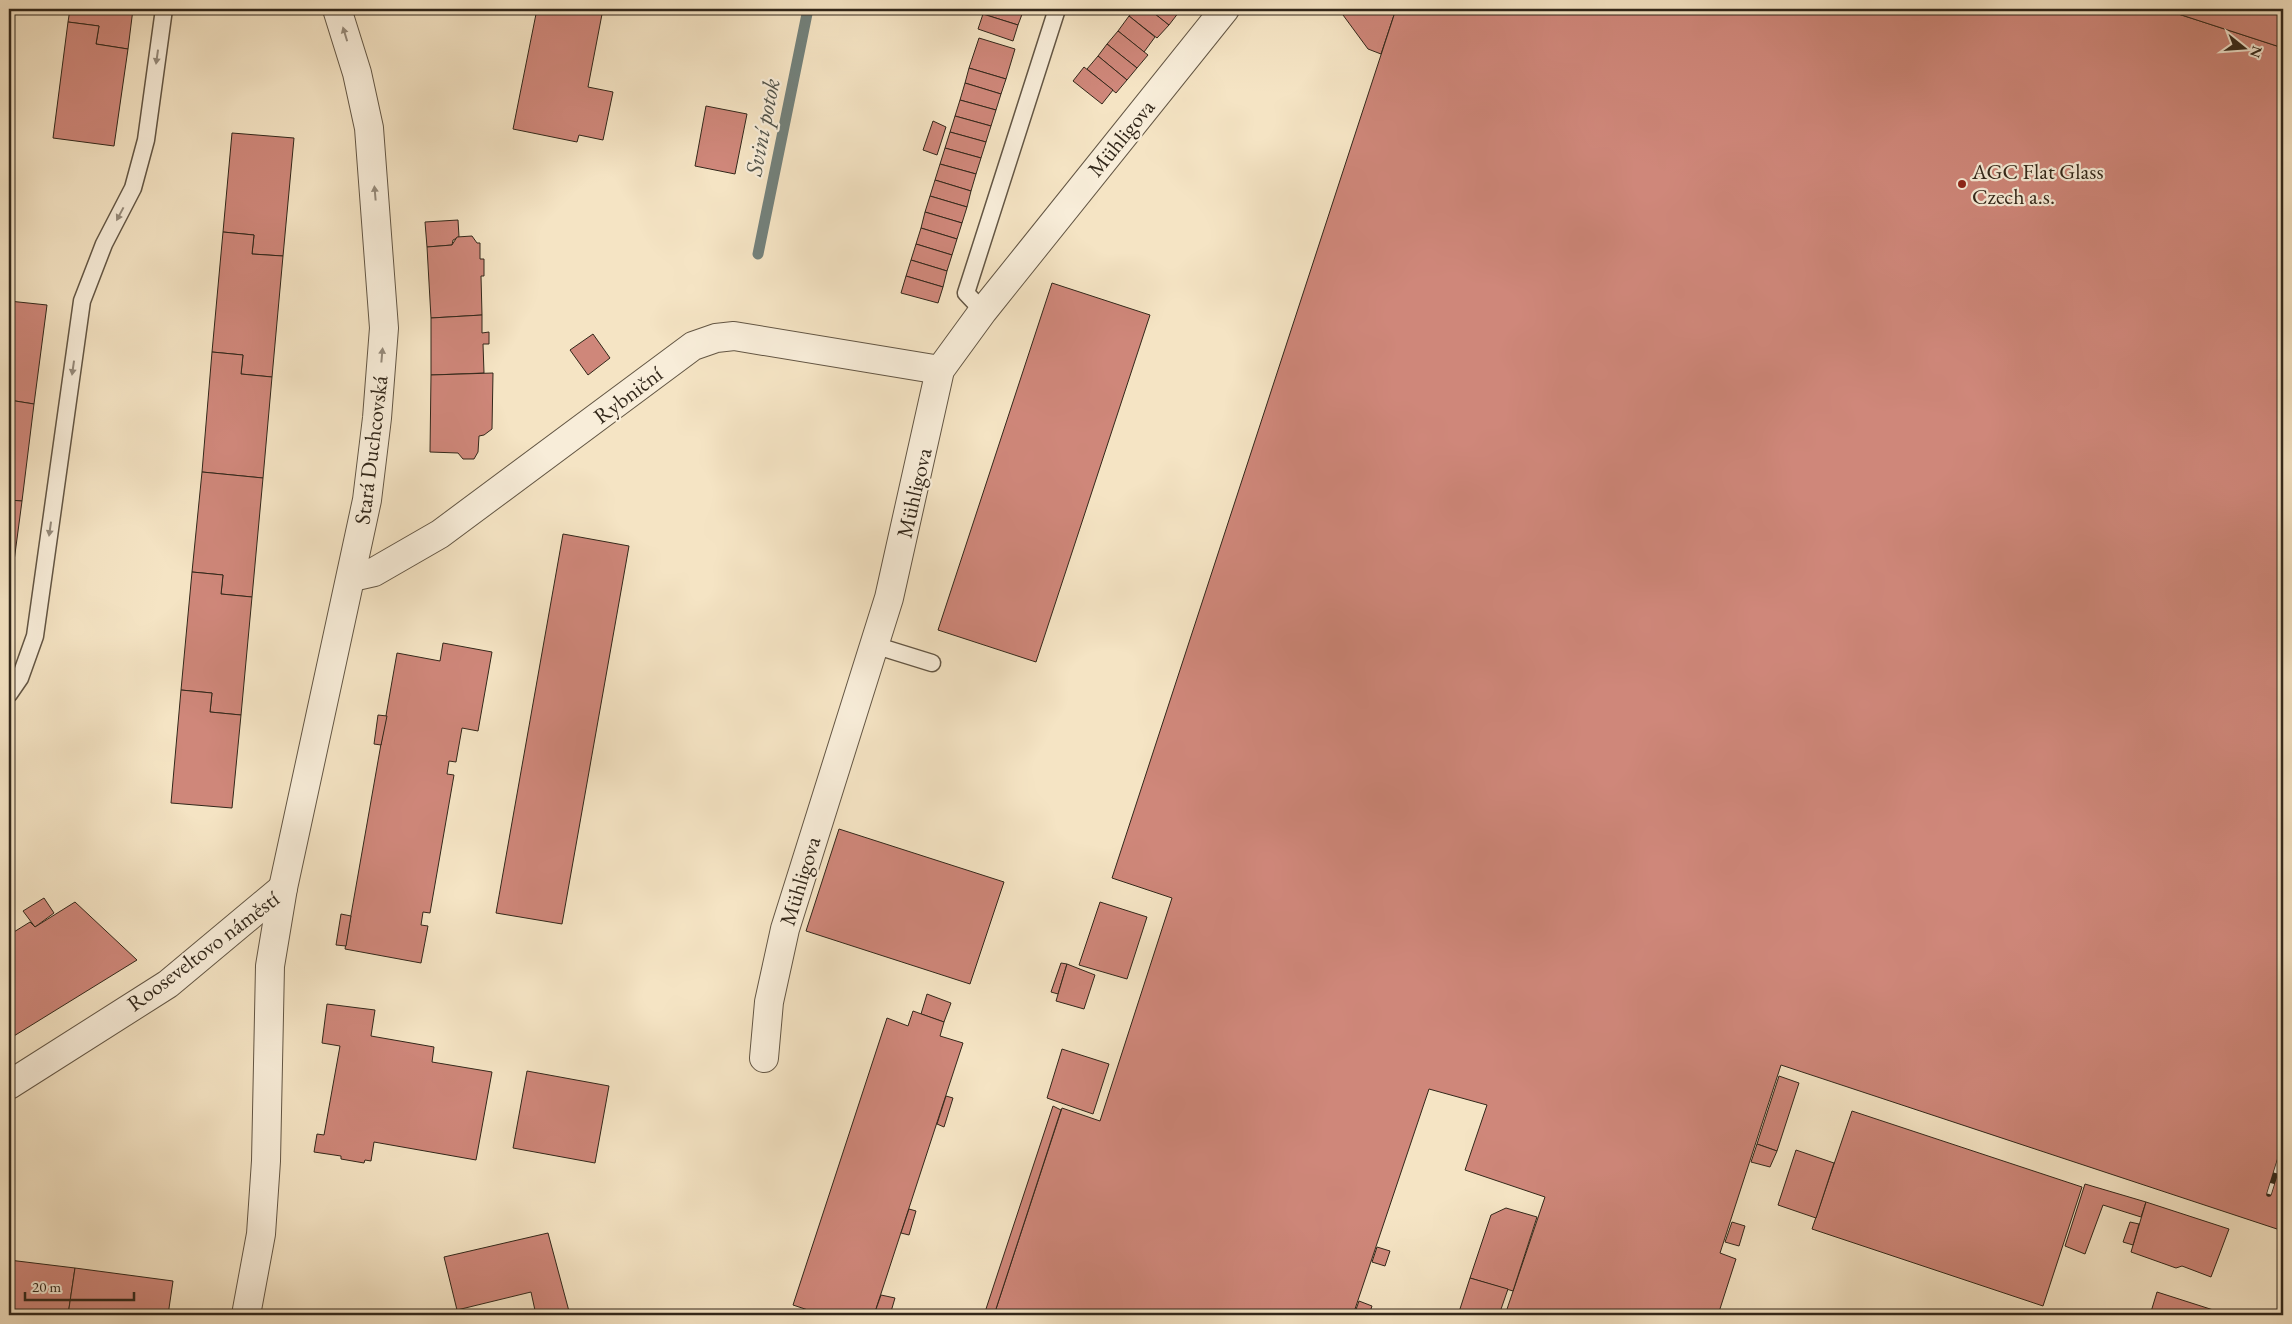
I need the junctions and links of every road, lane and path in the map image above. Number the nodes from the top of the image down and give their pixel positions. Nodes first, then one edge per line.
1 (164, 9) edge
2 (337, 9) edge
3 (1057, 9) edge
4 (1225, 9) edge
5 (983, 311) junction
6 (940, 370) junction
7 (352, 577) junction
8 (874, 645) junction
9 (932, 663) dead end
10 (9, 694) edge
11 (283, 888) junction
12 (764, 1058) dead end
13 (9, 1084) edge
14 (246, 1315) edge

1 -> 10 lane
7 -> 2 street, Stará Duchcovská
3 - 5 lane
4 - 5 street, Mühligova
5 - 6 street, Mühligova
6 - 7 street, Rybniční
6 - 8 street, Mühligova
7 - 11 street, Stará Duchcovská
8 - 9 lane
8 - 12 street, Mühligova
11 - 13 street, Rooseveltovo náměstí
11 - 14 street, Rooseveltovo náměstí

